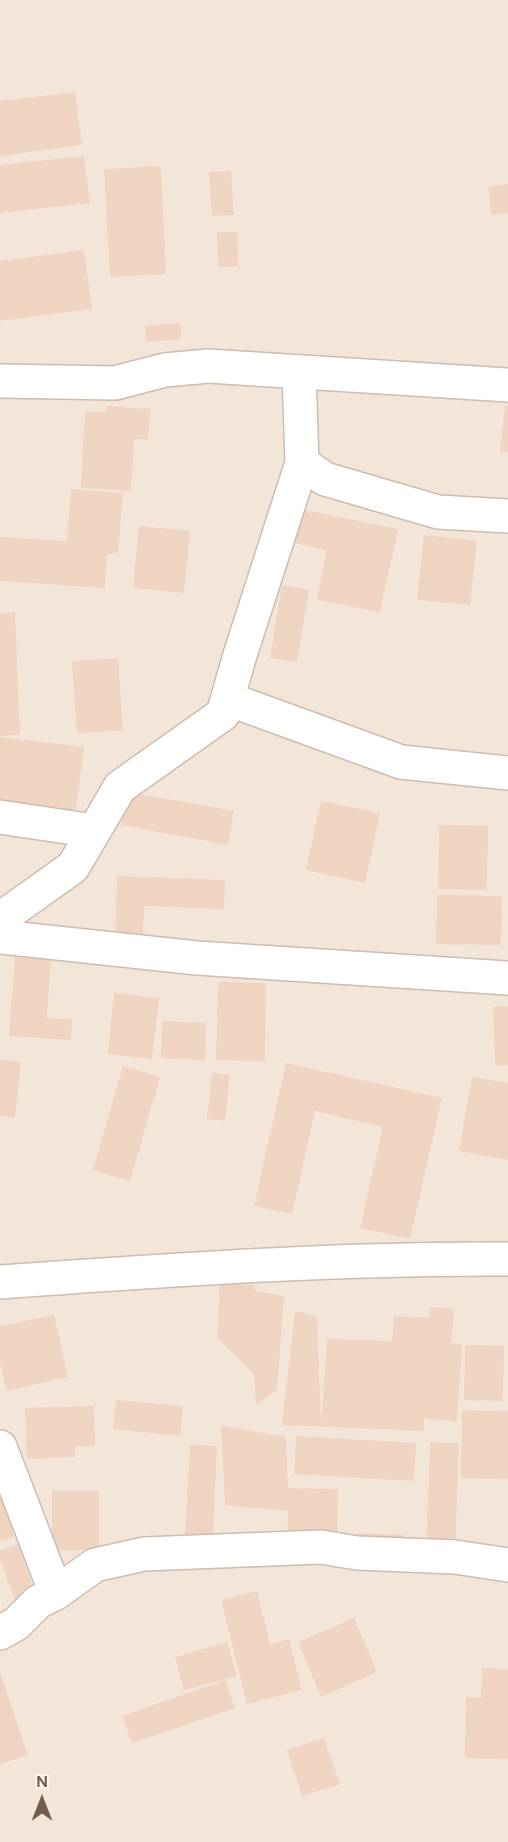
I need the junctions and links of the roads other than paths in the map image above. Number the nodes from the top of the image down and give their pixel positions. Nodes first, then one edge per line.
1 (299, 373) junction
2 (0, 381) edge
3 (508, 385) edge
4 (302, 463) junction
5 (508, 516) edge
6 (228, 699) junction
7 (508, 773) edge
8 (0, 817) edge
9 (94, 831) junction
10 (0, 919) edge
11 (0, 937) edge
12 (508, 978) edge
13 (508, 1258) edge
14 (0, 1282) edge
15 (0, 1447) edge
16 (508, 1565) edge
17 (56, 1593) junction
18 (0, 1633) edge

1 - 2 street
1 - 3 street
1 - 4 street
4 - 5 street
4 - 6 street
6 - 7 street
6 - 9 street
8 - 9 street
9 - 10 street
11 - 12 street
13 - 14 street
15 - 17 street
16 - 17 street
17 - 18 street

